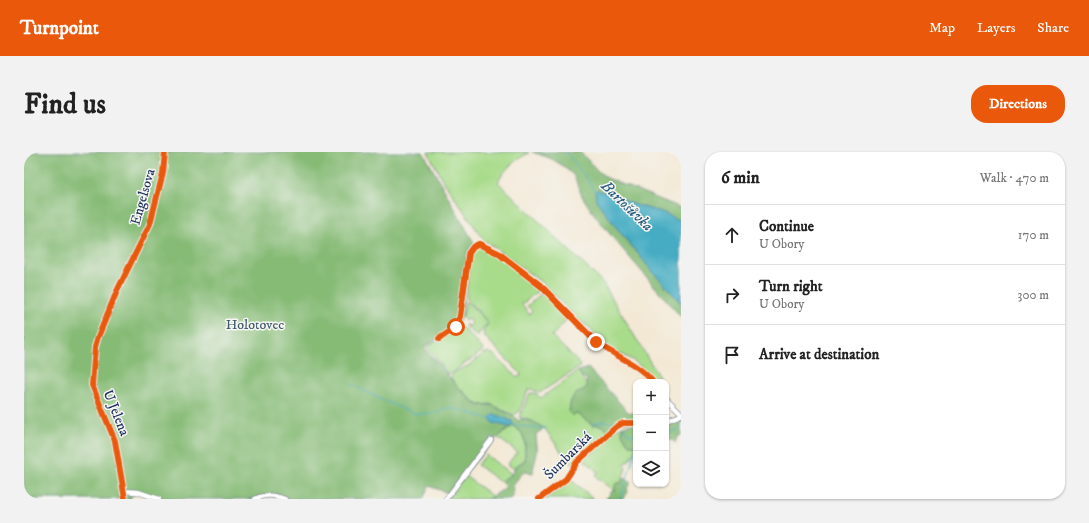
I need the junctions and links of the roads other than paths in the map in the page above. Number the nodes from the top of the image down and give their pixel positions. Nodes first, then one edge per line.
1 (165, 152) edge
2 (117, 291) joint
3 (439, 339) dead end
4 (651, 379) edge
5 (669, 401) edge
6 (681, 414) edge
7 (669, 420) edge
8 (633, 423) edge
9 (491, 440) dead end
10 (124, 491) junction
11 (125, 499) edge
12 (159, 499) edge
13 (255, 499) edge
14 (286, 499) edge
15 (446, 499) edge
16 (539, 499) edge

1 - 2 street, Engelsova
2 - 10 street, U Jelena
3 - 4 street
5 - 6 street
6 - 7 street
8 - 16 street, Šumbarská
9 - 15 street
10 - 11 street, U Jelena
10 - 12 street
13 - 14 street

